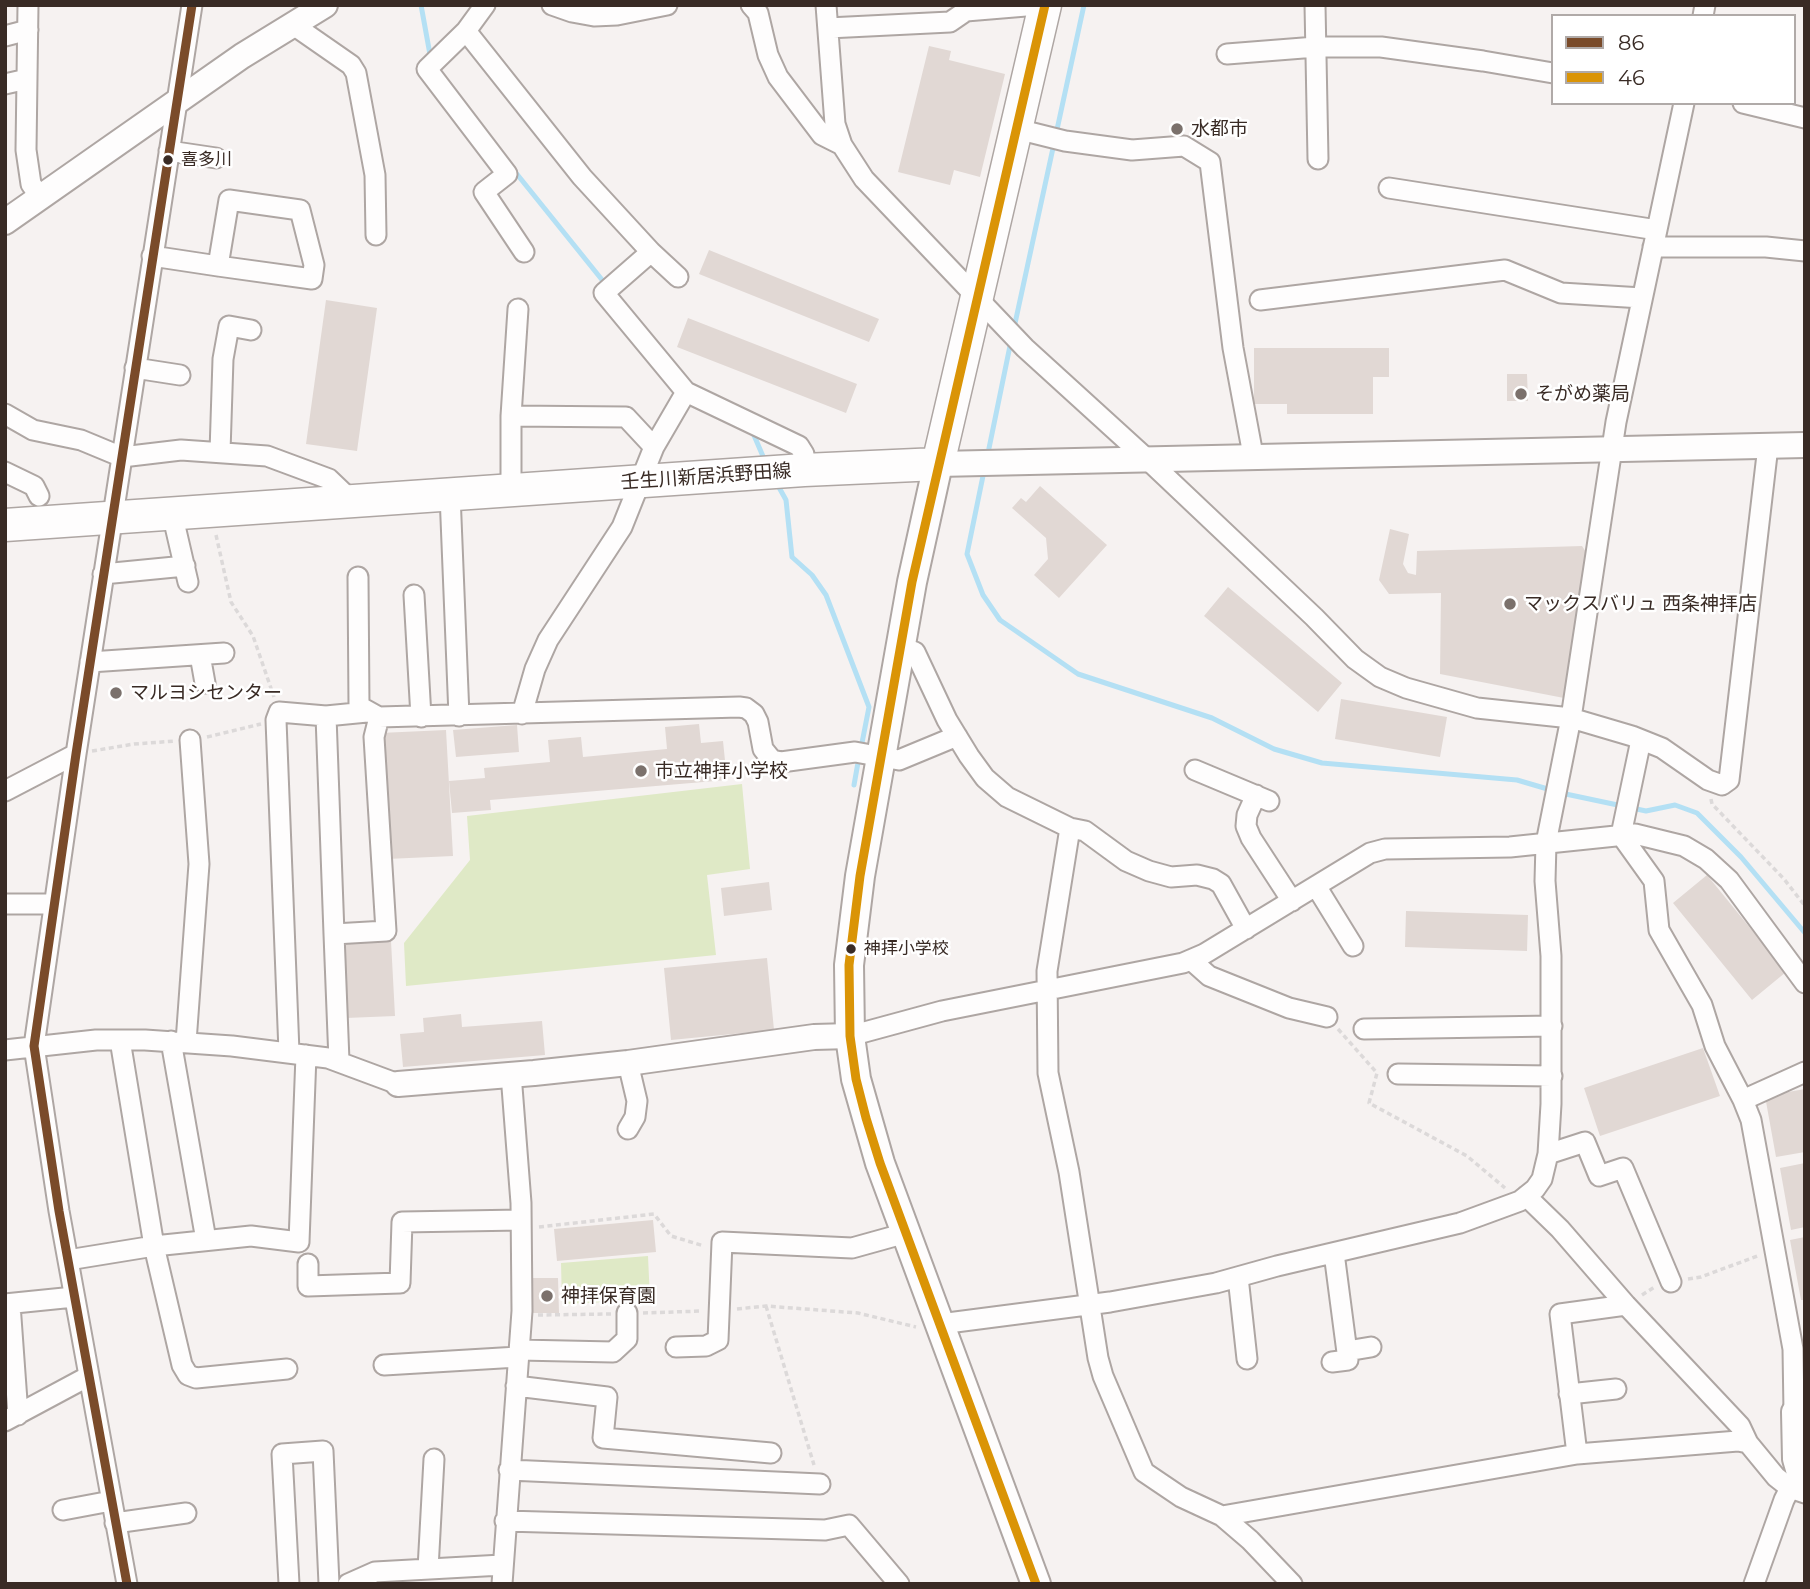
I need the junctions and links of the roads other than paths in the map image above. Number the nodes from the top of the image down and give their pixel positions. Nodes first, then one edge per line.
1 (29, 5) edge
2 (191, 5) edge
3 (325, 5) edge
4 (485, 5) edge
5 (552, 5) edge
6 (667, 5) edge
7 (751, 5) edge
8 (826, 5) edge
9 (1038, 5) edge
10 (1045, 5) edge
11 (1315, 5) edge
12 (292, 24) junction
13 (828, 28) junction
14 (28, 30) junction
15 (466, 31) junction
16 (5, 36) edge
17 (1316, 47) junction
18 (1227, 54) dead end
19 (1551, 73) edge
20 (27, 79) junction
21 (5, 84) edge
22 (176, 102) junction
23 (1684, 105) edge
24 (1751, 105) edge
25 (1805, 118) edge
26 (1017, 129) junction
27 (842, 145) junction
28 (169, 151) junction
29 (216, 158) dead end
30 (1318, 159) dead end
31 (1389, 188) dead end
32 (40, 197) junction
33 (5, 222) edge
34 (376, 235) dead end
35 (1655, 239) junction
36 (1805, 251) edge
37 (524, 252) dead end
38 (651, 252) junction
39 (152, 256) junction
40 (218, 266) junction
41 (678, 278) dead end
42 (1643, 298) junction
43 (976, 299) junction
44 (1260, 300) dead end
45 (518, 309) dead end
46 (251, 330) dead end
47 (135, 368) junction
48 (180, 375) dead end
49 (686, 392) junction
50 (5, 414) edge
51 (511, 416) junction
52 (1805, 445) edge
53 (1768, 446) junction
54 (654, 447) junction
55 (1611, 449) junction
56 (220, 452) junction
57 (1253, 455) junction
58 (122, 457) junction
59 (1147, 458) junction
60 (937, 464) junction
61 (804, 470) junction
62 (5, 472) edge
63 (641, 481) junction
64 (511, 490) junction
65 (450, 494) junction
66 (39, 496) dead end
67 (351, 500) junction
68 (172, 513) junction
69 (112, 517) junction
70 (5, 525) edge
71 (103, 574) junction
72 (358, 577) dead end
73 (414, 595) dead end
74 (901, 647) junction
75 (224, 653) dead end
76 (200, 654) junction
77 (90, 662) junction
78 (205, 684) dead end
79 (522, 714) junction
80 (373, 715) junction
81 (326, 716) junction
82 (459, 716) junction
83 (421, 717) junction
84 (1571, 718) junction
85 (957, 736) junction
86 (190, 740) dead end
87 (1641, 740) junction
88 (76, 754) junction
89 (881, 757) junction
90 (1195, 770) dead end
91 (5, 791) edge
92 (1070, 828) junction
93 (1621, 835) junction
94 (1546, 843) junction
95 (1315, 886) junction
96 (1292, 901) junction
97 (5, 904) edge
98 (54, 904) junction
99 (1246, 929) junction
100 (334, 934) junction
101 (1353, 946) dead end
102 (1191, 960) junction
103 (1805, 982) edge
104 (1048, 990) junction
105 (1327, 1017) road end
106 (1552, 1026) junction
107 (1364, 1029) dead end
108 (850, 1036) junction
109 (120, 1040) junction
110 (179, 1042) junction
111 (34, 1046) junction
112 (5, 1050) edge
113 (298, 1053) junction
114 (339, 1061) junction
115 (628, 1063) junction
116 (1805, 1072) edge
117 (511, 1074) junction
118 (1398, 1074) dead end
119 (1552, 1076) junction
120 (398, 1084) joint
121 (1744, 1100) junction
122 (628, 1129) dead end
123 (1548, 1154) junction
124 (1523, 1199) junction
125 (521, 1224) junction
126 (906, 1233) junction
127 (206, 1240) junction
128 (154, 1246) junction
129 (1334, 1253) junction
130 (68, 1260) junction
131 (308, 1264) dead end
132 (1238, 1277) junction
133 (1671, 1282) road end
134 (75, 1297) junction
135 (8, 1304) edge
136 (1090, 1304) junction
137 (1626, 1304) junction
138 (627, 1313) dead end
139 (940, 1324) junction
140 (1371, 1347) dead end
141 (676, 1348) dead end
142 (519, 1354) junction
143 (1247, 1359) dead end
144 (384, 1365) dead end
145 (287, 1369) dead end
146 (89, 1376) junction
147 (516, 1386) junction
148 (1616, 1389) dead end
149 (1569, 1394) junction
150 (1794, 1412) joint
151 (12, 1418) edge
152 (1748, 1443) junction
153 (771, 1453) dead end
154 (1577, 1454) junction
155 (434, 1459) dead end
156 (509, 1469) junction
157 (820, 1484) road end
158 (1800, 1489) edge
159 (111, 1501) junction
160 (63, 1510) dead end
161 (186, 1513) dead end
162 (1222, 1516) junction
163 (505, 1521) junction
164 (115, 1523) junction
165 (439, 1574) edge
166 (502, 1574) edge
167 (1031, 1582) edge
168 (127, 1584) edge
169 (289, 1584) edge
170 (329, 1584) edge
171 (348, 1584) edge
172 (899, 1584) edge
173 (1292, 1584) edge
174 (1754, 1584) edge

1 - 14 street
2 - 22 street
3 - 12 street
4 - 15 street
5 - 6 street
7 - 27 street
8 - 13 street
9 - 13 street
10 - 26 main road
11 - 17 street
12 - 22 street
12 - 34 street
13 - 27 street
14 - 16 street
14 - 20 street
15 - 37 street
15 - 38 street
17 - 18 street
17 - 19 street
17 - 30 street
20 - 21 street
20 - 32 street
22 - 28 street
22 - 32 street
23 - 35 street
24 - 25 street
26 - 43 main road
26 - 57 street
27 - 43 street
28 - 29 street
28 - 39 street
31 - 35 street
32 - 33 street
35 - 36 street
35 - 42 street
38 - 41 street
38 - 49 street
39 - 40 street
39 - 47 street
40 - 40 street
42 - 44 street
42 - 55 street
43 - 59 street
43 - 60 main road
45 - 51 street
46 - 56 street
47 - 48 street
47 - 58 street
49 - 54 street
49 - 61 street
50 - 58 street
51 - 54 street
51 - 64 street
52 - 53 street
53 - 55 street
53 - 87 street
54 - 63 street
55 - 57 street
55 - 84 street
56 - 58 street
56 - 67 street
57 - 59 street
58 - 69 street
59 - 60 street
59 - 84 street
60 - 61 main road, 壬生川新居浜野田線
60 - 74 main road
61 - 63 main road, 壬生川新居浜野田線
62 - 66 street
63 - 64 main road, 壬生川新居浜野田線
63 - 79 street
64 - 65 main road, 壬生川新居浜野田線
65 - 67 main road, 壬生川新居浜野田線
65 - 82 street
67 - 68 main road, 壬生川新居浜野田線
68 - 69 main road, 壬生川新居浜野田線
68 - 71 street
69 - 70 main road, 壬生川新居浜野田線
69 - 71 street
71 - 77 street
72 - 80 street
73 - 83 street
74 - 85 street
74 - 89 main road
75 - 76 street
76 - 77 street
76 - 78 street
77 - 88 street
79 - 82 street
79 - 89 street
80 - 81 street
80 - 83 street
80 - 100 street
81 - 100 street
81 - 113 street
82 - 83 street
84 - 87 street
84 - 94 street
85 - 89 street
85 - 92 street
86 - 110 street
87 - 93 street
88 - 91 street
88 - 98 street
89 - 108 main road
90 - 96 street
92 - 99 street
92 - 104 street
93 - 94 street
93 - 103 street
93 - 121 street
94 - 95 street
94 - 106 street
95 - 96 street
95 - 101 street
96 - 99 street
97 - 98 street
98 - 111 street
99 - 102 street
100 - 114 street
102 - 104 street
102 - 105 street
104 - 108 street
104 - 136 street
106 - 107 street
106 - 119 street
108 - 115 street
108 - 126 main road
109 - 110 street
109 - 111 street
109 - 128 street
110 - 113 street
110 - 127 street
111 - 112 street
111 - 130 street
113 - 114 street
113 - 127 street
114 - 120 street
115 - 117 street
115 - 122 street
116 - 121 street
117 - 120 street
117 - 125 street
118 - 119 street
119 - 123 street
121 - 150 street
123 - 124 street
123 - 133 street
124 - 129 street
124 - 137 street
125 - 131 street
125 - 142 street
126 - 139 main road
126 - 141 street
127 - 128 street
128 - 130 street
128 - 145 street
129 - 132 street
129 - 140 street
130 - 134 street
132 - 136 street
132 - 143 street
134 - 135 street
134 - 146 street
135 - 151 street
136 - 139 street
136 - 162 street
137 - 149 street
137 - 152 street
138 - 142 street
139 - 167 main road
142 - 144 street
142 - 147 street
146 - 151 street
146 - 159 street
147 - 153 street
147 - 156 street
148 - 149 street
149 - 154 street
150 - 158 street
152 - 154 street
152 - 158 street
154 - 162 street
155 - 165 street
156 - 157 street
156 - 163 street
158 - 174 street
159 - 160 street
159 - 164 street
161 - 164 street
162 - 173 street
163 - 166 street
163 - 172 street
164 - 168 street
165 - 166 street
165 - 171 street
169 - 170 street

